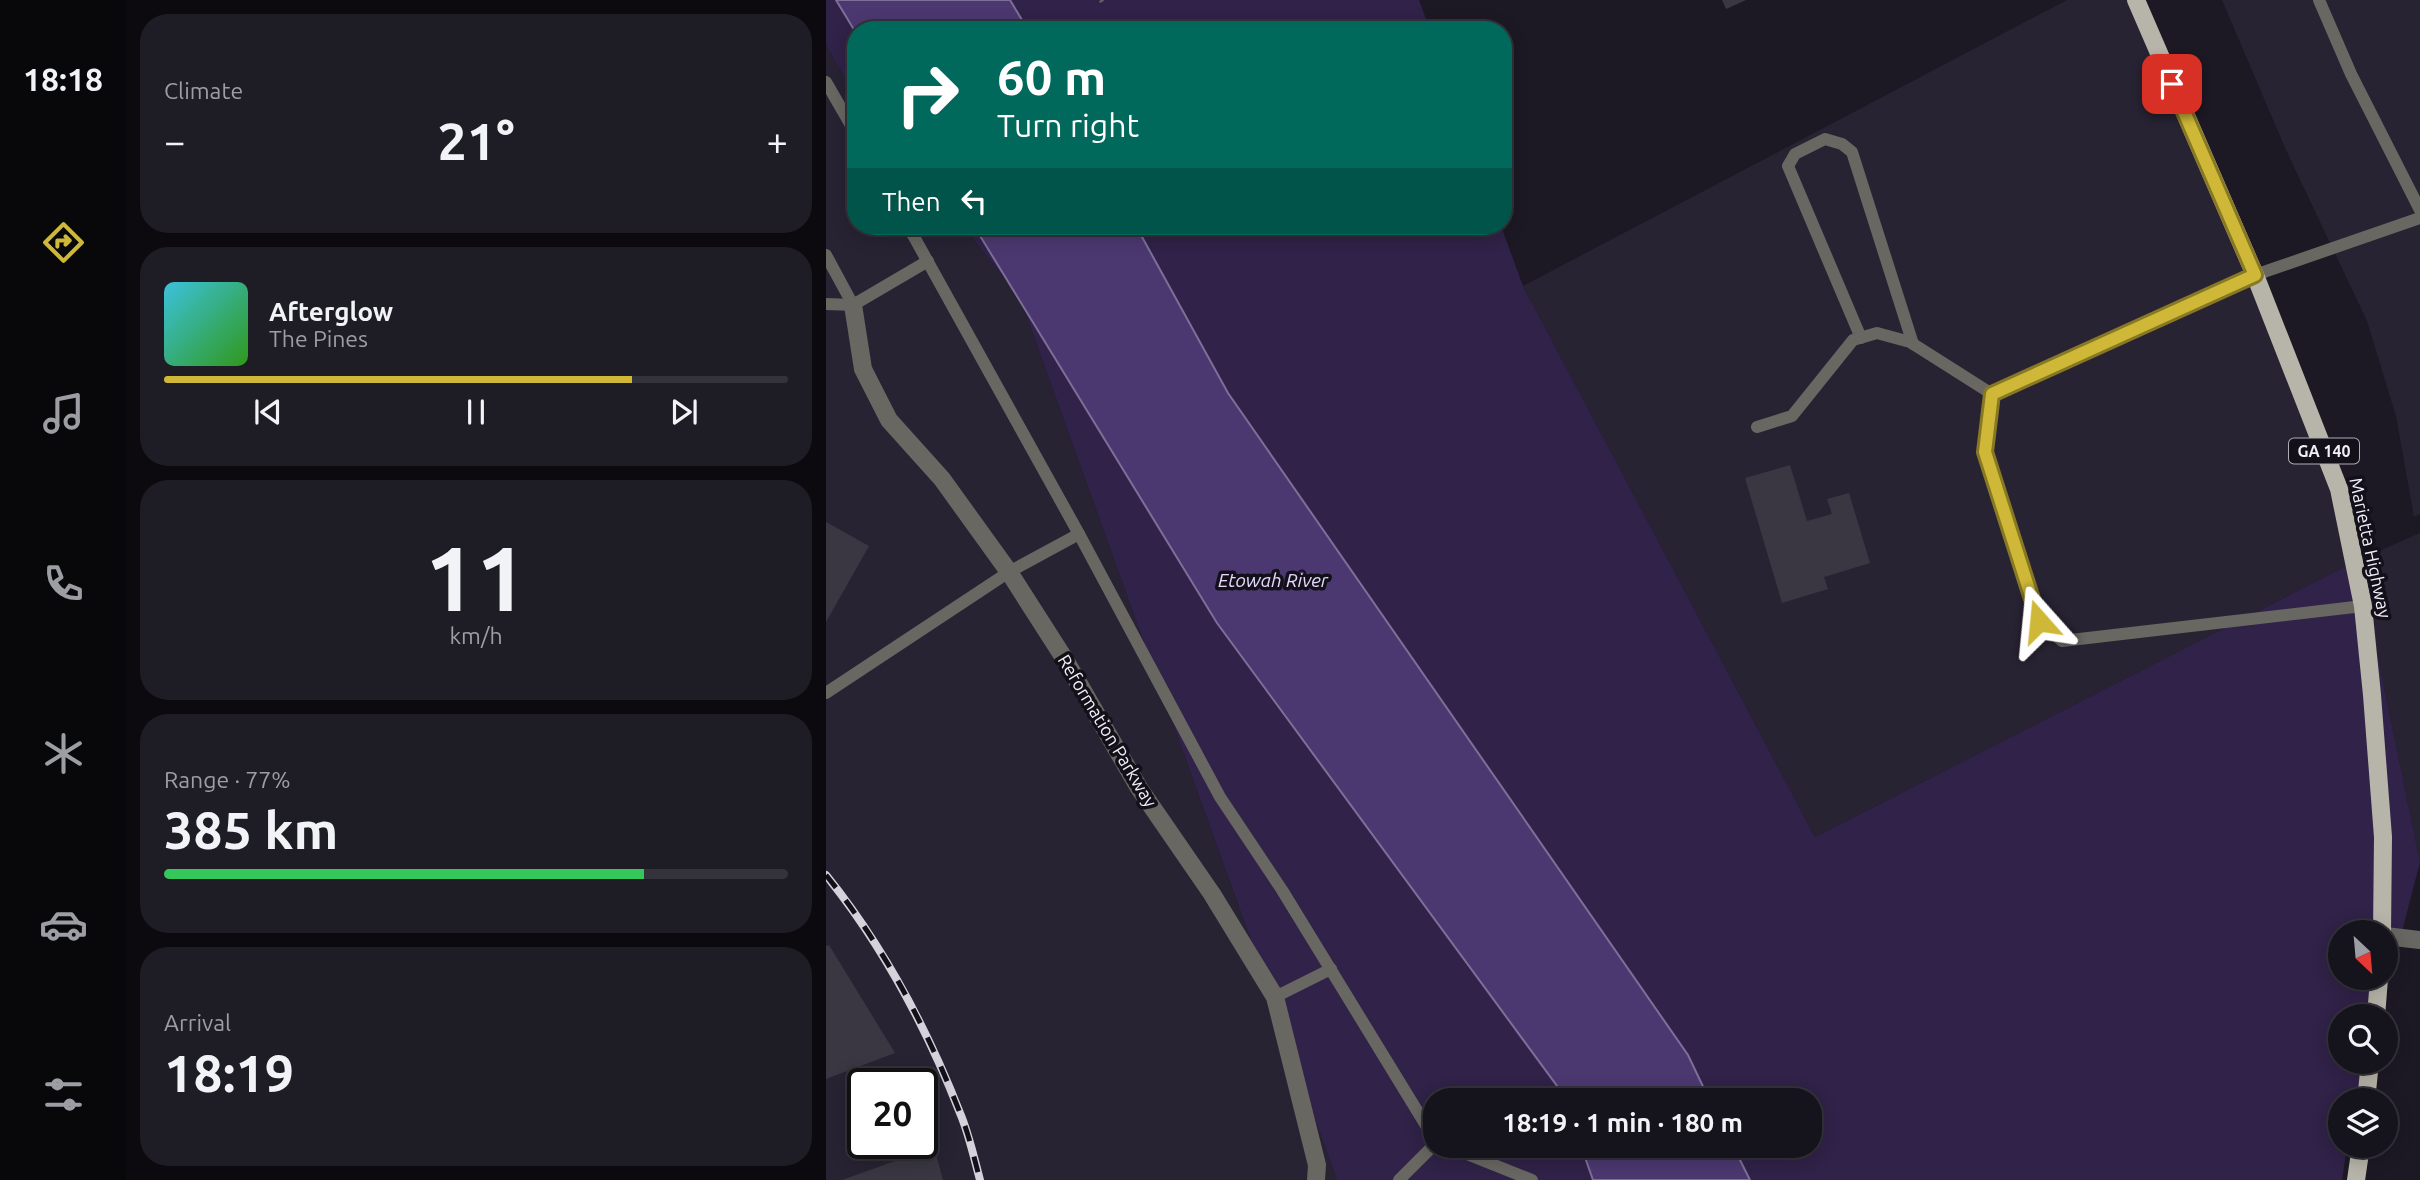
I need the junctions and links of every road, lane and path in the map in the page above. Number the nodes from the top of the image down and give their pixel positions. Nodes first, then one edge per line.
1 (2136, 0) edge
2 (2319, 0) edge
3 (826, 82) edge
4 (847, 118) edge
5 (2420, 210) edge
6 (2420, 218) edge
7 (913, 235) edge
8 (826, 255) edge
9 (928, 261) junction
10 (2255, 275) junction
11 (826, 304) edge
12 (853, 305) junction
13 (1860, 338) junction
14 (1913, 344) junction
15 (1992, 394) junction
16 (1758, 428) dead end
17 (1079, 534) junction
18 (1009, 572) junction
19 (2363, 606) junction
20 (826, 693) edge
21 (2384, 920) edge
22 (2398, 936) edge
23 (2420, 940) edge
24 (1331, 969) junction
25 (1275, 997) junction
26 (1423, 1122) edge
27 (1423, 1155) edge
28 (1477, 1158) edge
29 (2359, 1158) edge
30 (1316, 1180) edge
31 (1399, 1180) edge
32 (1532, 1180) edge
33 (2356, 1180) edge

1 - 10 main road, Marietta Highway / GA 140
2 - 5 lane
3 - 4 lane
6 - 10 lane
7 - 9 lane
8 - 12 lane
9 - 12 lane
9 - 17 lane
10 - 15 lane
10 - 19 main road, Marietta Highway / GA 140
11 - 12 lane
12 - 18 street, Reformation Parkway
13 - 14 lane
13 - 14 lane
13 - 16 lane
14 - 15 lane
15 - 19 lane
17 - 18 lane
17 - 24 lane
18 - 20 lane
18 - 25 street, Reformation Parkway
19 - 21 main road, Marietta Highway / GA 140
22 - 23 street
24 - 25 lane
24 - 26 lane
25 - 30 street, Reformation Parkway
27 - 31 lane
28 - 32 lane
29 - 33 main road

